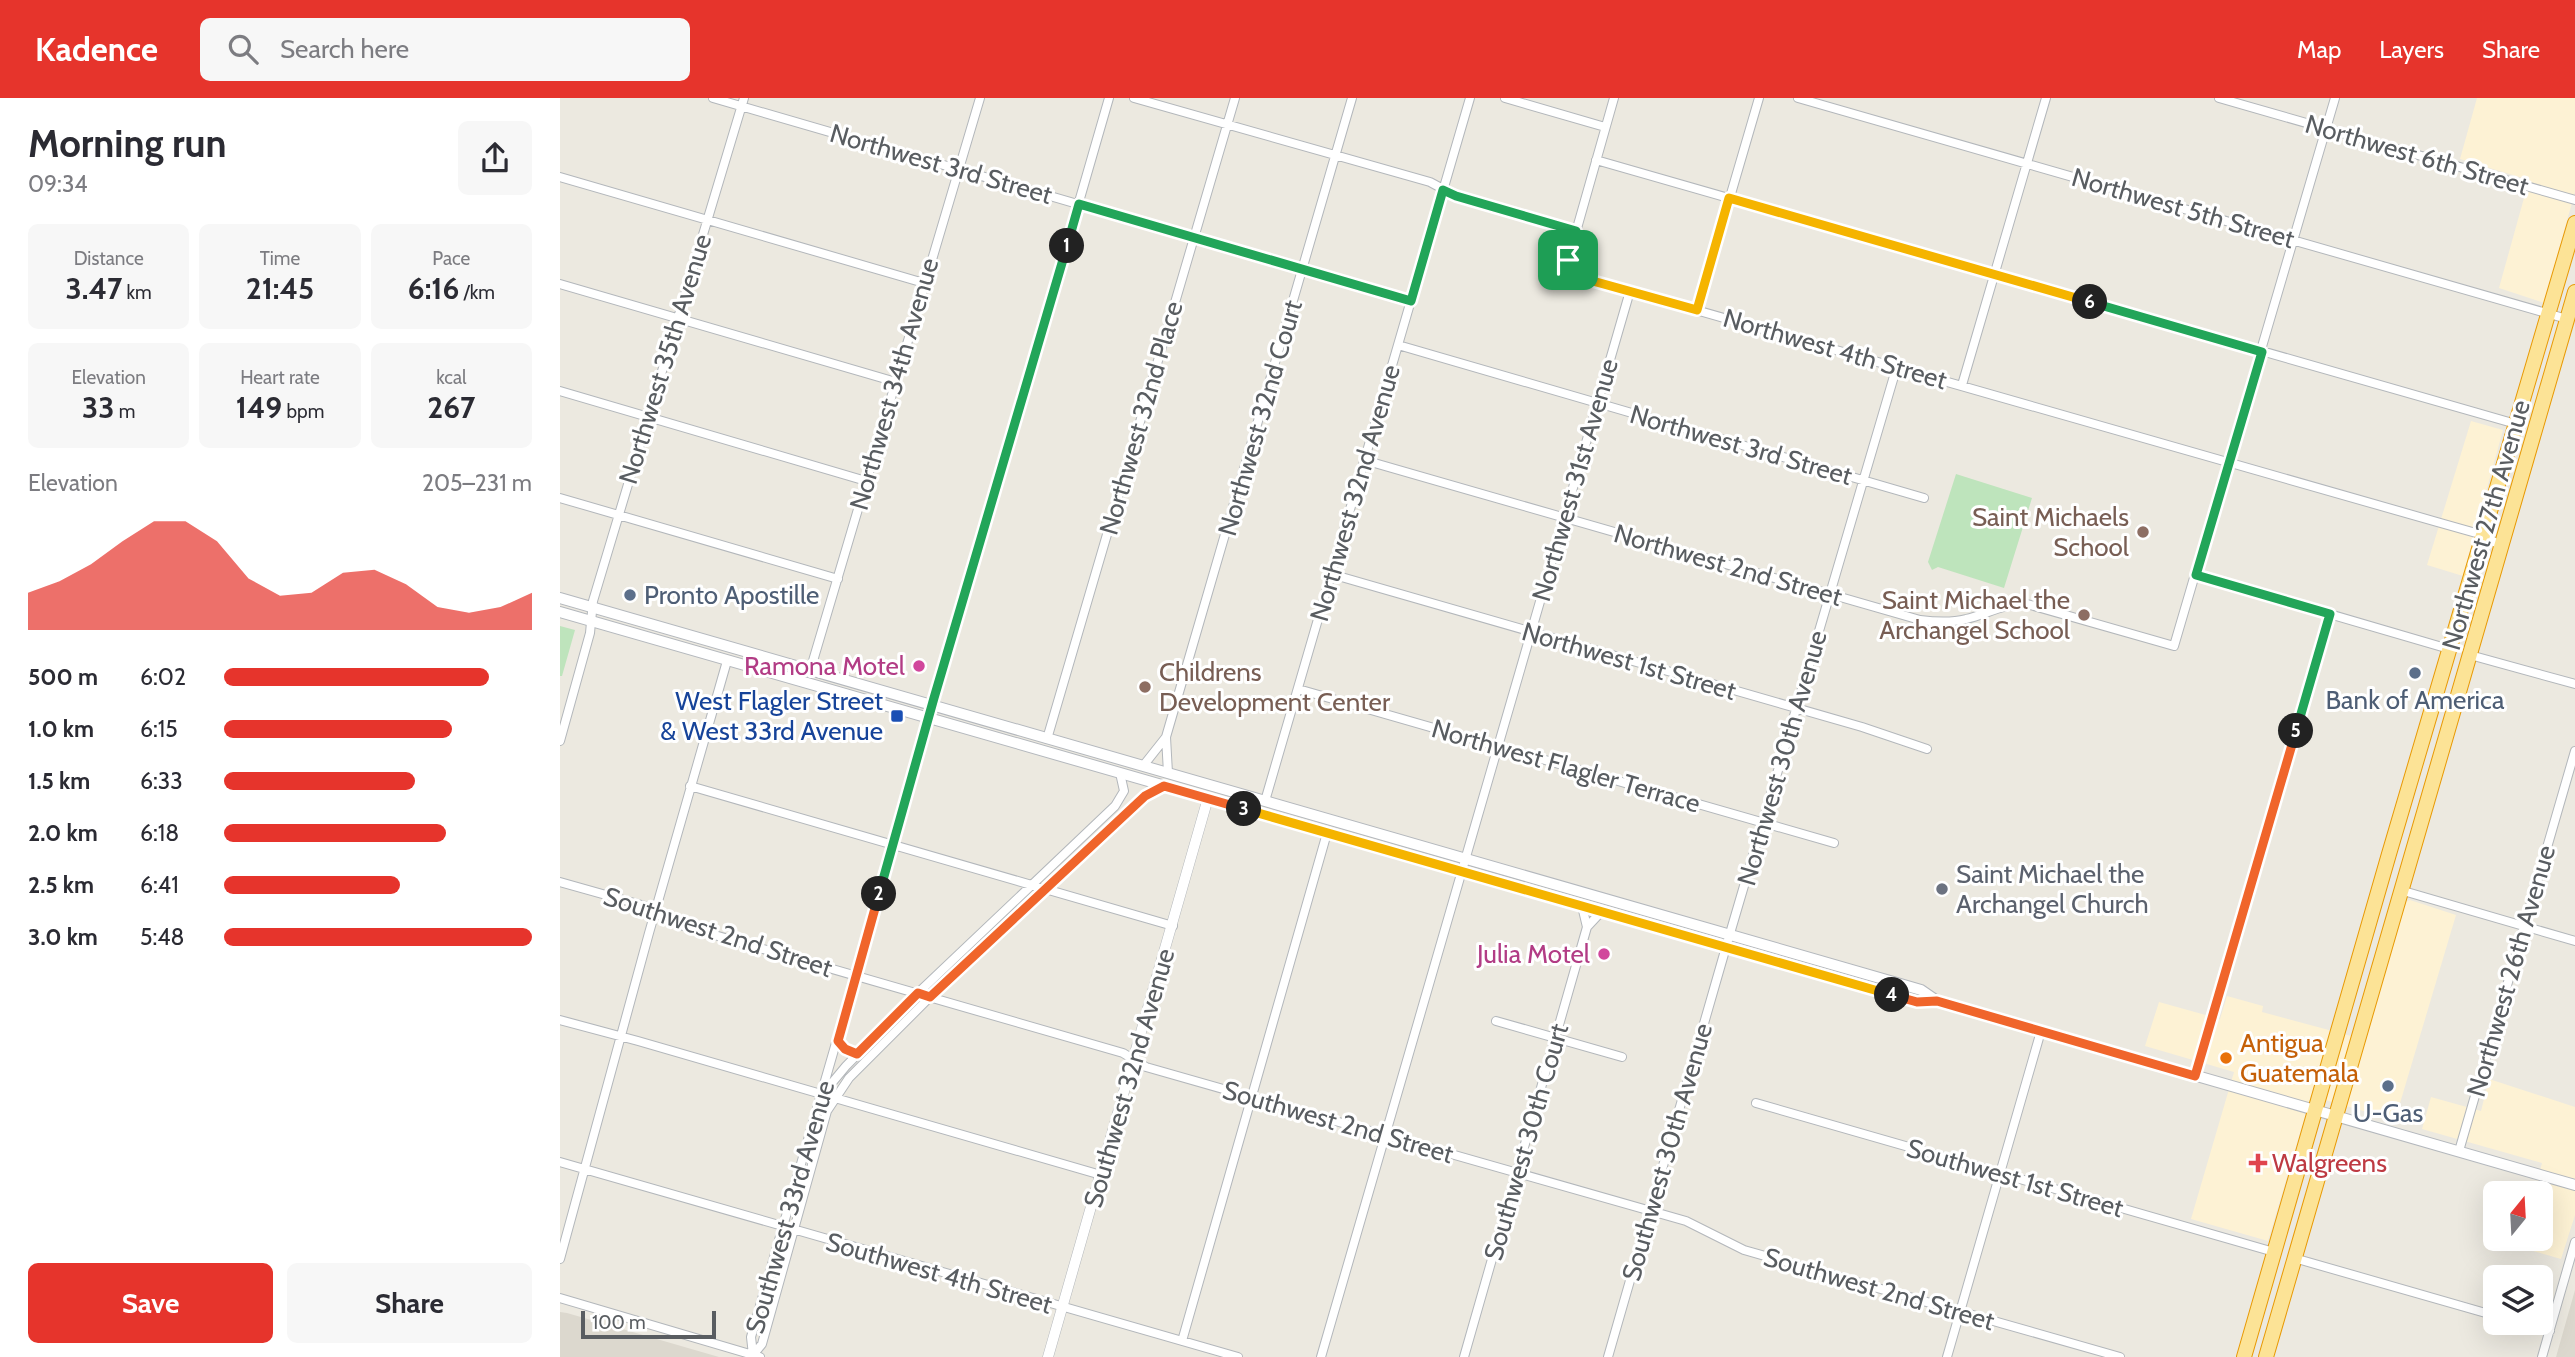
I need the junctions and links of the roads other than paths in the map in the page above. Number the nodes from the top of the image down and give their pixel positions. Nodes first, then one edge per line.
1 (713, 98) edge
2 (980, 98) edge
3 (1109, 98) edge
4 (1134, 98) edge
5 (1235, 98) edge
6 (1352, 98) edge
7 (1469, 98) edge
8 (1505, 98) edge
9 (1614, 98) edge
10 (1759, 98) edge
11 (1797, 98) edge
12 (2046, 98) edge
13 (2219, 98) edge
14 (2335, 98) edge
15 (743, 102) edge
16 (1227, 124) junction
17 (1605, 127) junction
18 (2326, 129) junction
19 (1336, 156) junction
20 (1596, 160) junction
21 (2027, 163) junction
22 (958, 170) junction
23 (560, 177) edge
24 (1443, 190) junction
25 (1729, 198) junction
26 (2575, 200) edge
27 (1079, 204) junction
28 (707, 219) junction
29 (2575, 223) edge
30 (1576, 231) junction
31 (1194, 237) junction
32 (2294, 240) junction
33 (1303, 269) junction
34 (1994, 274) junction
35 (924, 283) junction
36 (560, 284) edge
37 (1630, 291) junction
38 (2575, 292) edge
39 (1411, 301) junction
40 (1697, 310) junction
41 (2549, 313) junction
42 (678, 318) junction
43 (2567, 319) junction
44 (1398, 345) junction
45 (2262, 352) junction
46 (1897, 366) junction
47 (896, 382) junction
48 (1962, 385) junction
49 (560, 391) edge
50 (1597, 404) junction
51 (649, 417) junction
52 (2516, 424) junction
53 (1364, 460) junction
54 (2230, 463) junction
55 (1863, 480) junction
56 (866, 481) junction
57 (560, 498) edge
58 (1924, 498) dead end
59 (618, 515) junction
60 (1564, 517) junction
61 (2483, 536) junction
62 (2501, 546) junction
63 (1331, 574) junction
64 (2196, 575) junction
65 (2470, 578) junction
66 (838, 579) junction
67 (1829, 594) junction
68 (560, 598) edge
69 (593, 608) junction
70 (560, 612) edge
71 (2330, 614) junction
72 (592, 621) junction
73 (1530, 632) junction
74 (2449, 649) junction
75 (2470, 655) junction
76 (727, 660) junction
77 (810, 671) junction
78 (2575, 684) edge
79 (1298, 689) junction
80 (932, 706) junction
81 (1796, 708) junction
82 (929, 719) junction
83 (2447, 733) junction
84 (1166, 737) junction
85 (1047, 739) junction
86 (560, 741) edge
87 (1497, 747) junction
88 (1927, 749) dead end
89 (2575, 751) edge
90 (1143, 766) junction
91 (1168, 773) junction
92 (1120, 774) junction
93 (1197, 781) junction
94 (690, 786) junction
95 (1164, 786) junction
96 (1208, 798) junction
97 (1265, 801) junction
98 (1271, 816) junction
99 (1763, 823) junction
100 (1327, 833) junction
101 (1835, 844) dead end
102 (893, 845) junction
103 (1464, 858) junction
104 (2385, 866) junction
105 (1461, 871) junction
106 (560, 881) edge
107 (1032, 885) junction
108 (1044, 889) junction
109 (2400, 890) junction
110 (2376, 898) junction
111 (1582, 906) junction
112 (655, 912) junction
113 (1601, 912) junction
114 (1173, 926) junction
115 (2523, 926) junction
116 (1587, 927) junction
117 (1730, 935) junction
118 (2575, 941) edge
119 (1726, 947) junction
120 (1859, 972) junction
121 (856, 976) junction
122 (1833, 978) junction
123 (918, 993) junction
124 (930, 997) junction
125 (1937, 1001) junction
126 (560, 1020) edge
127 (1496, 1021) dead end
128 (2041, 1031) junction
129 (621, 1037) junction
130 (1556, 1038) junction
131 (838, 1041) junction
132 (857, 1054) junction
133 (1622, 1057) dead end
134 (1135, 1060) junction
135 (2195, 1076) junction
136 (822, 1094) junction
137 (834, 1097) junction
138 (1252, 1098) junction
139 (1756, 1103) dead end
140 (2315, 1110) junction
141 (2335, 1116) junction
142 (1385, 1136) junction
143 (2459, 1151) junction
144 (560, 1162) edge
145 (585, 1170) junction
146 (1517, 1173) junction
147 (2000, 1174) junction
148 (1101, 1175) junction
149 (2575, 1185) edge
150 (1651, 1211) junction
151 (782, 1227) junction
152 (794, 1231) junction
153 (2575, 1242) edge
154 (2274, 1252) junction
155 (2294, 1258) junction
156 (560, 1259) edge
157 (560, 1298) edge
158 (1063, 1308) junction
159 (1961, 1312) junction
160 (2483, 1312) edge
161 (2553, 1320) edge
162 (2549, 1335) edge
163 (1182, 1341) junction
164 (756, 1356) edge
165 (1048, 1357) edge
166 (1238, 1357) edge
167 (1321, 1357) edge
168 (1464, 1357) edge
169 (1608, 1357) edge
170 (1947, 1357) edge
171 (2120, 1357) edge
172 (2244, 1357) edge
173 (2266, 1357) edge
174 (2542, 1357) edge

1 - 15 street, Northwest 3rd Street
2 - 22 street, Northwest 34th Avenue
3 - 27 street, Southwest 33rd Avenue
4 - 16 street
5 - 16 street, Northwest 32nd Place
6 - 19 street, Northwest 32nd Court
7 - 24 street
8 - 17 street
9 - 17 street
10 - 25 street
11 - 21 street, Northwest 5th Street
12 - 21 street
13 - 18 street, Northwest 6th Street
14 - 18 street
15 - 22 street, Northwest 3rd Street
15 - 28 street, Northwest 35th Avenue
16 - 19 street
16 - 31 street, Northwest 32nd Place
17 - 20 street
18 - 26 street, Northwest 6th Street
18 - 32 street
19 - 24 street
19 - 33 street, Northwest 32nd Court
20 - 25 street
20 - 30 street
21 - 32 street, Northwest 5th Street
21 - 34 street
22 - 27 street, Northwest 3rd Street
22 - 35 street, Northwest 34th Avenue
23 - 28 street
24 - 30 street
24 - 39 street
25 - 34 street
25 - 40 street
27 - 31 street, Northwest 3rd Street
27 - 80 street, Southwest 33rd Avenue
28 - 35 street
28 - 42 street, Northwest 35th Avenue
29 - 41 highway, Northwest 27th Avenue
30 - 37 street, Northwest 4th Street
31 - 33 street, Northwest 3rd Street
31 - 85 street, Northwest 32nd Place
32 - 41 street, Northwest 5th Street
32 - 45 street
33 - 39 street, Northwest 3rd Street
33 - 84 street, Northwest 32nd Court
34 - 45 street
34 - 48 street
35 - 47 street, Northwest 34th Avenue
36 - 42 street
37 - 40 street, Northwest 4th Street
37 - 50 street, Northwest 31st Avenue
38 - 43 highway, Northwest 27th Avenue
39 - 44 street, Northwest 32nd Avenue
40 - 46 street, Northwest 4th Street
41 - 43 street, Northwest 5th Street
41 - 52 highway, Northwest 27th Avenue
42 - 47 street
42 - 51 street, Northwest 35th Avenue
43 - 62 highway, Northwest 27th Avenue
44 - 50 street, Northwest 3rd Street
44 - 53 street, Northwest 32nd Avenue
45 - 52 street
45 - 54 street
46 - 48 street, Northwest 4th Street
46 - 55 street, Northwest 30th Avenue
47 - 56 street, Northwest 34th Avenue
48 - 54 street, Northwest 4th Street
49 - 51 street
50 - 55 street, Northwest 3rd Street
50 - 60 street, Northwest 31st Avenue
51 - 56 street
51 - 59 street, Northwest 35th Avenue
52 - 61 highway, Northwest 27th Avenue
53 - 60 street, Northwest 2nd Street
53 - 63 street, Northwest 32nd Avenue
54 - 61 street, Northwest 4th Street
54 - 64 street
55 - 58 street, Northwest 3rd Street
55 - 67 street, Northwest 30th Avenue
56 - 66 street, Northwest 34th Avenue
57 - 59 street
59 - 66 street
59 - 69 street, Northwest 35th Avenue
60 - 67 street, Northwest 2nd Street
60 - 73 street, Northwest 31st Avenue
61 - 62 street, Northwest 4th Street
61 - 65 highway, Northwest 27th Avenue
62 - 75 highway, Northwest 27th Avenue
63 - 73 street, Northwest 1st Street
63 - 79 street, Northwest 32nd Avenue
64 - 67 street, Northwest 2nd Street
64 - 71 street
65 - 74 highway, Northwest 27th Avenue
65 - 75 highway
66 - 77 street, Northwest 34th Avenue
67 - 81 street, Northwest 30th Avenue
68 - 69 main road
69 - 72 street, Northwest 35th Avenue
69 - 77 main road
70 - 72 main road
71 - 74 street
71 - 135 street
72 - 76 main road
72 - 86 street, Northwest 35th Avenue
73 - 81 street, Northwest 1st Street
73 - 87 street, Northwest 31st Avenue
74 - 83 highway
74 - 104 highway, Northwest 27th Avenue
75 - 78 street
75 - 83 highway, Northwest 27th Avenue
76 - 82 main road
76 - 94 street
77 - 80 main road
79 - 87 street, Northwest Flagler Terrace
79 - 97 street, Northwest 32nd Avenue
80 - 82 street, Southwest 33rd Avenue
80 - 85 main road
81 - 88 street, Northwest 1st Street
81 - 99 street, Northwest 30th Avenue
82 - 92 main road
82 - 102 street, Southwest 33rd Avenue
83 - 109 highway, Northwest 27th Avenue
84 - 90 street, Northwest 32nd Court
84 - 91 street, Northwest 32nd Court
85 - 90 main road
87 - 99 street, Northwest Flagler Terrace
87 - 103 street, Northwest 31st Avenue
89 - 115 street, Northwest 26th Avenue
90 - 91 main road
91 - 93 main road
92 - 95 main road
92 - 107 street
93 - 96 main road
93 - 97 main road
94 - 102 street
94 - 112 street
95 - 96 main road
95 - 108 street, Southwest 33rd Avenue
96 - 98 main road
96 - 114 street, Southwest 32nd Avenue
97 - 98 main road
97 - 103 main road
98 - 100 main road
99 - 101 street, Northwest Flagler Terrace
99 - 117 street, Northwest 30th Avenue
100 - 105 main road
100 - 138 street
102 - 107 street
102 - 121 street, Southwest 33rd Avenue
103 - 105 street, Northwest 31st Avenue
103 - 117 main road
104 - 109 highway
104 - 110 highway, Northwest 27th Avenue
105 - 111 main road
105 - 142 street, Northwest 31st Avenue
106 - 112 street, Southwest 2nd Street
107 - 108 street
107 - 123 street
108 - 114 street
108 - 124 street, Southwest 33rd Avenue
109 - 110 highway
109 - 115 street
109 - 141 highway, Northwest 27th Avenue
110 - 140 highway, Northwest 27th Avenue
111 - 113 main road
111 - 116 street, Southwest 30th Court
112 - 121 street, Southwest 2nd Street
112 - 129 street
113 - 116 street, Southwest 30th Court
113 - 119 main road
114 - 134 street, Southwest 32nd Avenue
115 - 118 street
115 - 143 street, Northwest 26th Avenue
116 - 130 street, Southwest 30th Court
117 - 119 street, Northwest 30th Avenue
117 - 120 main road
119 - 122 main road
119 - 150 street, Southwest 30th Avenue
120 - 122 main road
120 - 125 main road
121 - 123 street, Southwest 2nd Street
121 - 131 street, Southwest 33rd Avenue
122 - 125 main road
123 - 124 street, Southwest 2nd Street
123 - 132 street
124 - 134 street, Southwest 2nd Street
124 - 137 street, Southwest 33rd Avenue
125 - 128 main road
126 - 129 street
127 - 130 street
128 - 135 main road
128 - 147 street
129 - 136 street
129 - 145 street
130 - 133 street
130 - 146 street, Southwest 30th Court
131 - 132 street
131 - 136 street, Southwest 33rd Avenue
132 - 136 street
134 - 138 street, Southwest 2nd Street
134 - 148 street, Southwest 32nd Avenue
135 - 140 main road
136 - 137 street
136 - 151 street, Southwest 33rd Avenue
137 - 148 street
137 - 152 street, Southwest 33rd Avenue
138 - 142 street, Southwest 2nd Street
138 - 163 street
139 - 147 street, Southwest 1st Street
140 - 141 main road
140 - 154 highway, Northwest 27th Avenue
141 - 143 main road
141 - 155 highway, Northwest 27th Avenue
142 - 146 street, Southwest 2nd Street
142 - 167 street, Northwest 31st Avenue
143 - 149 main road
144 - 145 street, Southwest 4th Street
145 - 151 street, Southwest 4th Street
145 - 156 street
146 - 150 street, Southwest 2nd Street
146 - 168 street, Southwest 30th Court
147 - 154 street, Southwest 1st Street
147 - 159 street
148 - 158 street, Southwest 32nd Avenue
150 - 159 street, Southwest 2nd Street
150 - 169 street, Southwest 30th Avenue
151 - 152 street, Southwest 4th Street
151 - 164 street, Southwest 33rd Avenue
152 - 158 street, Southwest 4th Street
152 - 164 street, Southwest 33rd Avenue
153 - 161 street
154 - 172 highway, Northwest 27th Avenue
155 - 160 street
155 - 173 highway, Northwest 27th Avenue
157 - 164 street
158 - 163 street, Southwest 4th Street
158 - 165 street, Southwest 32nd Avenue
159 - 170 street
159 - 171 street, Southwest 2nd Street
162 - 174 street
163 - 166 street, Southwest 4th Street

